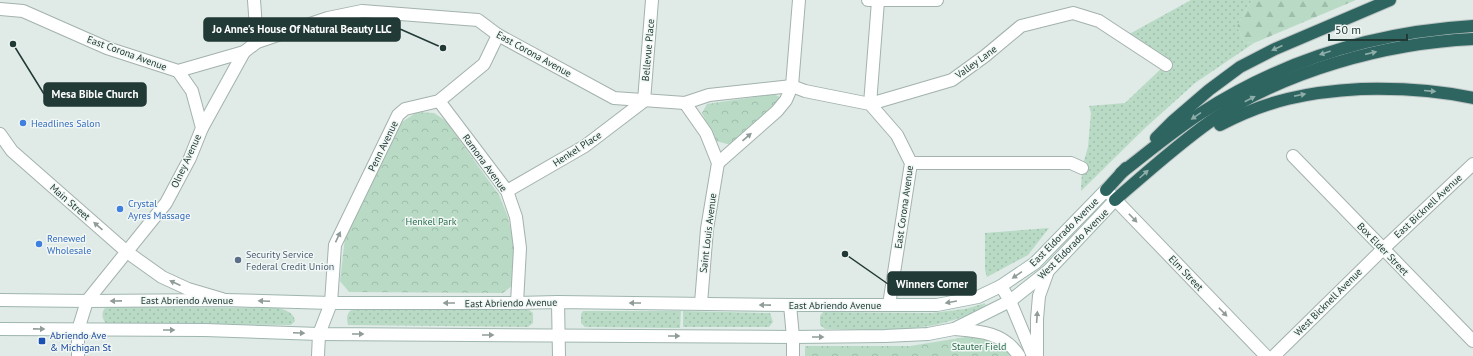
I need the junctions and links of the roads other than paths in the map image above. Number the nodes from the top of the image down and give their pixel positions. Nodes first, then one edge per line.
1 (254, 0) edge
2 (652, 0) edge
3 (799, 0) edge
4 (873, 0) edge
5 (937, 0) edge
6 (1390, 0) edge
7 (363, 5) edge
8 (0, 9) edge
9 (1473, 26) edge
10 (498, 35) junction
11 (1473, 39) edge
12 (257, 42) junction
13 (244, 52) junction
14 (1166, 65) dead end
15 (178, 71) junction
16 (792, 86) junction
17 (1473, 98) edge
18 (438, 101) junction
19 (644, 101) junction
20 (686, 103) junction
21 (870, 104) junction
22 (202, 128) junction
23 (0, 134) edge
24 (1174, 148) junction
25 (6, 150) edge
26 (1294, 156) dead end
27 (718, 163) junction
28 (911, 163) junction
29 (1473, 164) edge
30 (1082, 168) dead end
31 (1121, 173) junction
32 (1106, 190) junction
33 (507, 191) junction
34 (1115, 200) junction
35 (1383, 248) junction
36 (127, 252) junction
37 (1048, 271) junction
38 (1001, 286) junction
39 (0, 300) edge
40 (225, 300) junction
41 (1010, 300) junction
42 (87, 301) junction
43 (558, 302) junction
44 (331, 303) junction
45 (701, 303) junction
46 (517, 304) junction
47 (790, 305) junction
48 (889, 305) junction
49 (0, 329) edge
50 (954, 329) junction
51 (78, 330) junction
52 (319, 334) junction
53 (559, 335) junction
54 (793, 337) junction
55 (1473, 341) edge
56 (78, 356) edge
57 (318, 356) edge
58 (559, 356) edge
59 (793, 356) edge
60 (1019, 356) edge
61 (1033, 356) edge
62 (1037, 356) edge
63 (1266, 356) edge
64 (1274, 356) edge

1 - 12 street
2 - 19 street, Bellevue Place
3 - 16 street
4 - 5 street
4 - 21 street
6 -> 31 highway
7 - 10 street, East Corona Avenue
7 - 12 street, East Corona Avenue
8 - 15 street, East Corona Avenue
9 -> 31 highway
10 - 18 street, Penn Avenue
10 - 19 street, East Corona Avenue
24 -> 11 highway
12 - 13 street, East Corona Avenue
13 - 15 street, East Corona Avenue
13 - 22 street, Olney Avenue
14 - 21 street, Valley Lane
15 - 22 street, Olney Avenue
16 - 20 street, East Corona Avenue
16 - 21 street, East Corona Avenue
27 -> 16 street
24 -> 17 highway
18 - 33 street, Ramona Avenue
44 -> 18 street, Penn Avenue
19 - 20 street, East Corona Avenue
19 - 33 street, Henkel Place
20 - 27 street
21 - 28 street, East Corona Avenue
22 - 36 street, Olney Avenue
23 - 25 street, Main Street
34 -> 24 highway
36 -> 25 street, Main Street
26 - 35 street, Box Elder Street
27 - 45 street, Saint Louis Avenue
28 - 30 street
28 - 48 street, East Corona Avenue
29 - 35 street, East Bicknell Avenue
31 - 32 highway
32 - 34 street, Elm Street
32 -> 38 street, East Eldorado Avenue
33 - 46 street, Ramona Avenue
34 - 37 street, West Eldorado Avenue
34 -> 63 street, Elm Street
35 - 55 street, Box Elder Street
35 - 64 street, West Bicknell Avenue
40 -> 36 street
36 - 42 street, Olney Avenue
37 - 41 street, West Eldorado Avenue
62 -> 37 street
38 - 41 street
38 -> 48 street, East Abriendo Avenue
39 - 42 street, East Abriendo Avenue
40 -> 42 street, East Abriendo Avenue
44 -> 40 street, East Abriendo Avenue
41 - 50 street
41 - 61 street
42 - 51 street, Olney Avenue
45 -> 43 street, East Abriendo Avenue
43 - 46 street, East Abriendo Avenue
43 - 53 street
46 -> 44 street, East Abriendo Avenue
44 - 52 street, Penn Avenue
47 -> 45 street, East Abriendo Avenue
47 - 48 street, East Abriendo Avenue
47 - 54 street
49 -> 51 street
54 -> 50 street
50 - 60 street
51 -> 52 street
51 - 56 street, Olney Avenue
52 -> 53 street
52 - 57 street, Penn Avenue
53 -> 54 street
53 - 58 street
54 - 59 street

